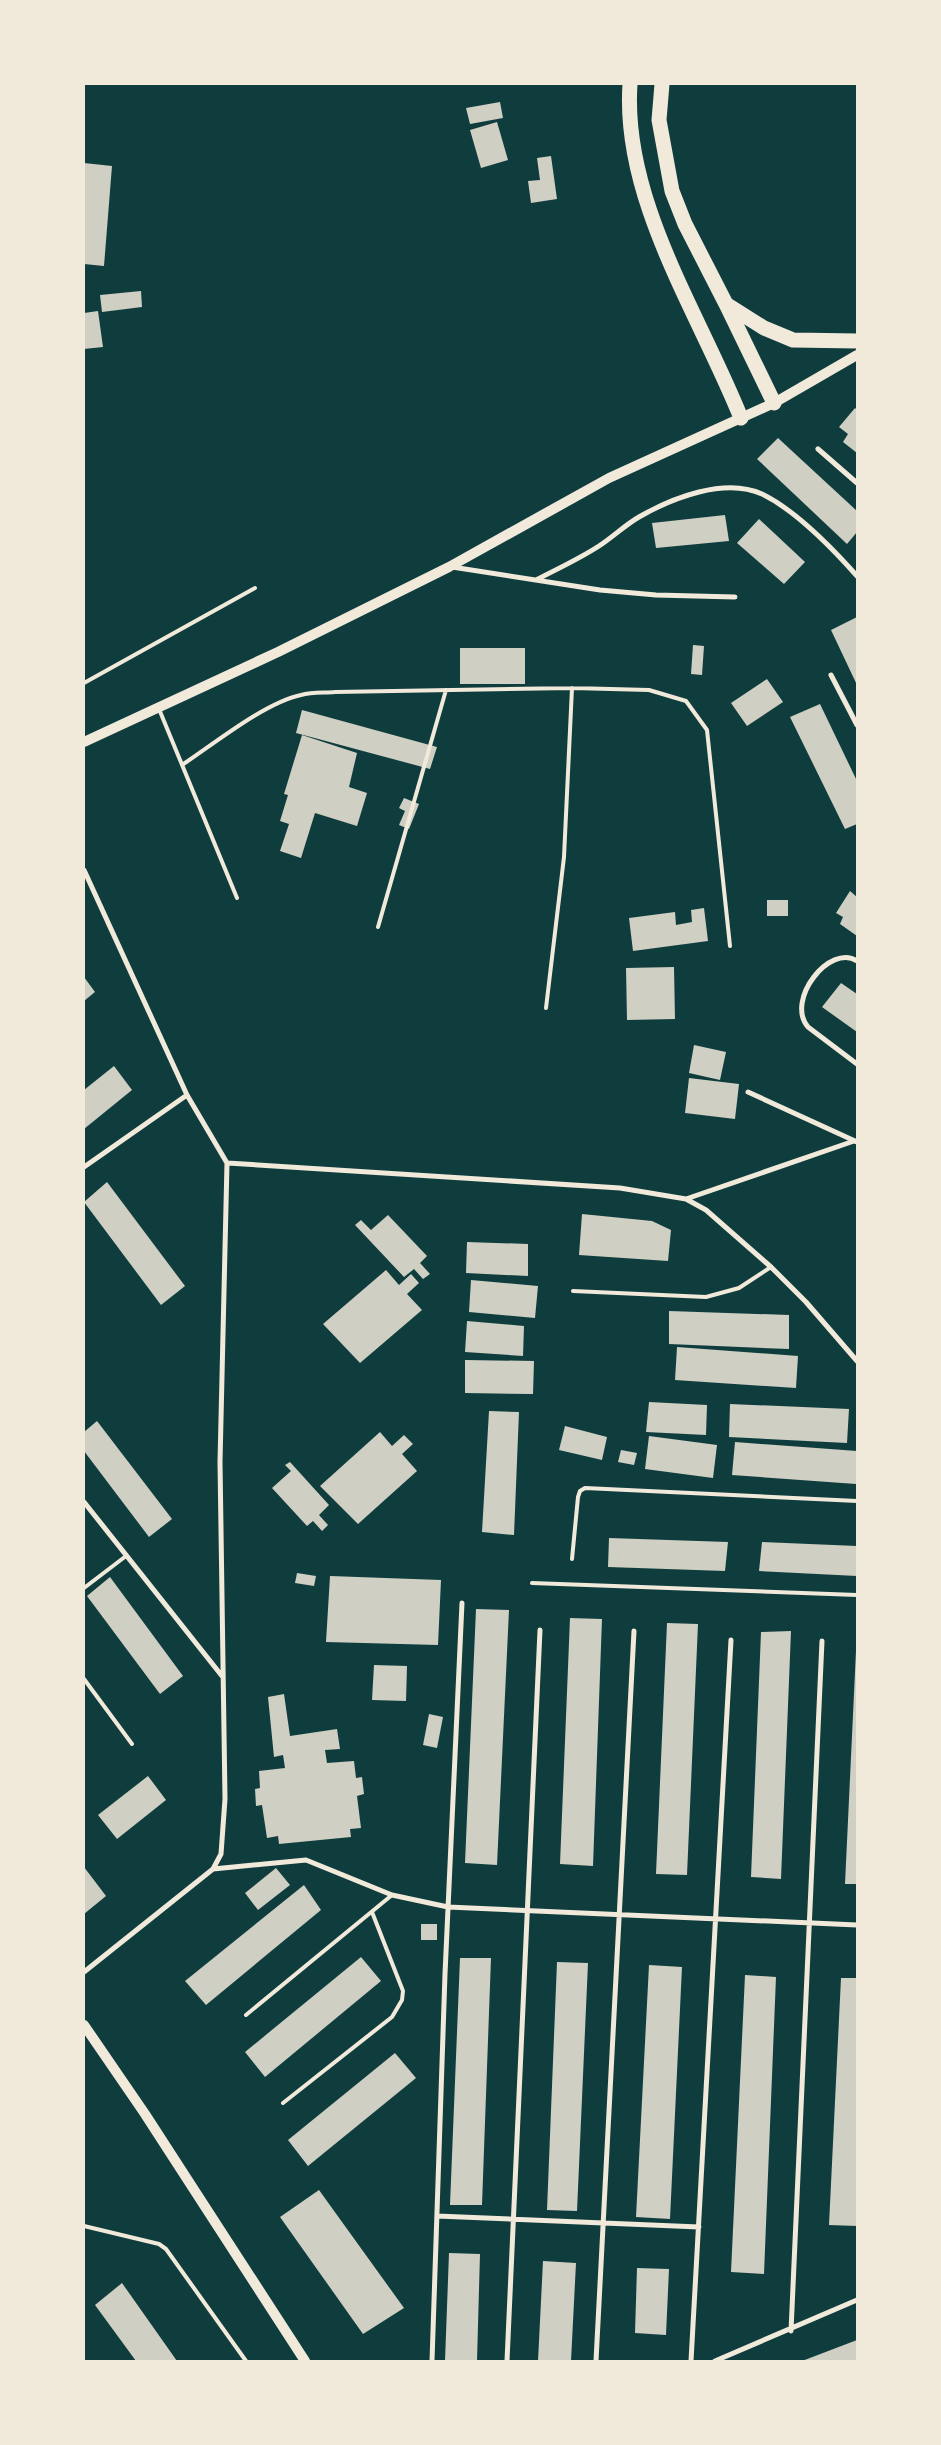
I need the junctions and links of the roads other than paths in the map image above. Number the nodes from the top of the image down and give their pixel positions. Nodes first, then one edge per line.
1 (630, 84) edge
2 (662, 84) edge
3 (726, 304) junction
4 (857, 341) edge
5 (857, 355) edge
6 (774, 403) junction
7 (740, 418) junction
8 (818, 449) dead end
9 (857, 483) edge
10 (449, 567) junction
11 (857, 576) edge
12 (536, 580) junction
13 (255, 588) dead end
14 (735, 597) dead end
15 (831, 675) dead end
16 (84, 683) edge
17 (572, 688) junction
18 (446, 690) junction
19 (159, 709) junction
20 (857, 726) edge
21 (84, 742) edge
22 (182, 765) junction
23 (84, 870) edge
24 (237, 898) dead end
25 (378, 926) dead end
26 (730, 946) dead end
27 (857, 961) edge
28 (546, 1008) dead end
29 (857, 1064) edge
30 (748, 1092) dead end
31 (187, 1095) junction
32 (856, 1141) edge
33 (84, 1159) edge
34 (227, 1162) junction
35 (86, 1166) edge
36 (686, 1200) junction
37 (771, 1267) junction
38 (573, 1292) dead end
39 (857, 1361) edge
40 (857, 1501) edge
41 (84, 1502) edge
42 (126, 1556) junction
43 (572, 1559) dead end
44 (532, 1583) dead end
45 (84, 1588) edge
46 (857, 1595) edge
47 (462, 1603) dead end
48 (540, 1630) dead end
49 (634, 1631) dead end
50 (731, 1640) dead end
51 (822, 1641) dead end
52 (222, 1676) junction
53 (84, 1679) edge
54 (132, 1744) dead end
55 (213, 1869) junction
56 (392, 1895) junction
57 (448, 1907) junction
58 (526, 1911) junction
59 (372, 1912) junction
60 (620, 1916) junction
61 (717, 1918) junction
62 (810, 1923) junction
63 (857, 1925) edge
64 (84, 1972) edge
65 (246, 2015) dead end
66 (84, 2024) edge
67 (283, 2103) dead end
68 (437, 2216) junction
69 (513, 2219) junction
70 (603, 2224) junction
71 (84, 2226) edge
72 (699, 2227) junction
73 (857, 2300) edge
74 (791, 2331) junction
75 (246, 2361) edge
76 (305, 2361) edge
77 (432, 2361) edge
78 (507, 2361) edge
79 (596, 2361) edge
80 (691, 2361) edge
81 (715, 2361) edge

1 - 7 highway
2 - 3 highway
3 - 4 highway
3 - 6 highway
5 - 6 main road
6 - 7 main road
7 - 10 main road
8 - 9 street
10 - 12 street
10 - 19 main road
11 - 12 street
12 - 14 street
13 - 16 lane
15 - 20 street
17 - 18 lane
17 - 26 lane
17 - 28 lane
18 - 22 lane
18 - 25 lane
19 - 21 main road
19 - 22 lane
22 - 24 lane
23 - 31 street
27 - 29 street
30 - 32 street
31 - 34 street
31 - 35 street
32 - 36 street
33 - 35 lane
34 - 36 street
34 - 52 street
36 - 37 street
37 - 38 lane
37 - 39 street
40 - 43 lane
41 - 42 street
42 - 45 lane
42 - 52 street
44 - 46 lane
47 - 57 street
48 - 58 street
49 - 60 street
50 - 61 street
51 - 62 street
52 - 55 street
53 - 54 lane
55 - 56 street
55 - 64 street
56 - 57 street
56 - 59 lane
57 - 58 street
57 - 68 street
58 - 60 street
58 - 69 street
59 - 65 lane
59 - 67 lane
60 - 61 street
60 - 70 street
61 - 62 street
61 - 72 street
62 - 63 street
62 - 74 street
66 - 76 main road
68 - 69 street
68 - 77 street
69 - 70 street
69 - 78 street
70 - 72 street
70 - 79 street
71 - 75 lane
72 - 80 street
73 - 74 street
74 - 81 street

